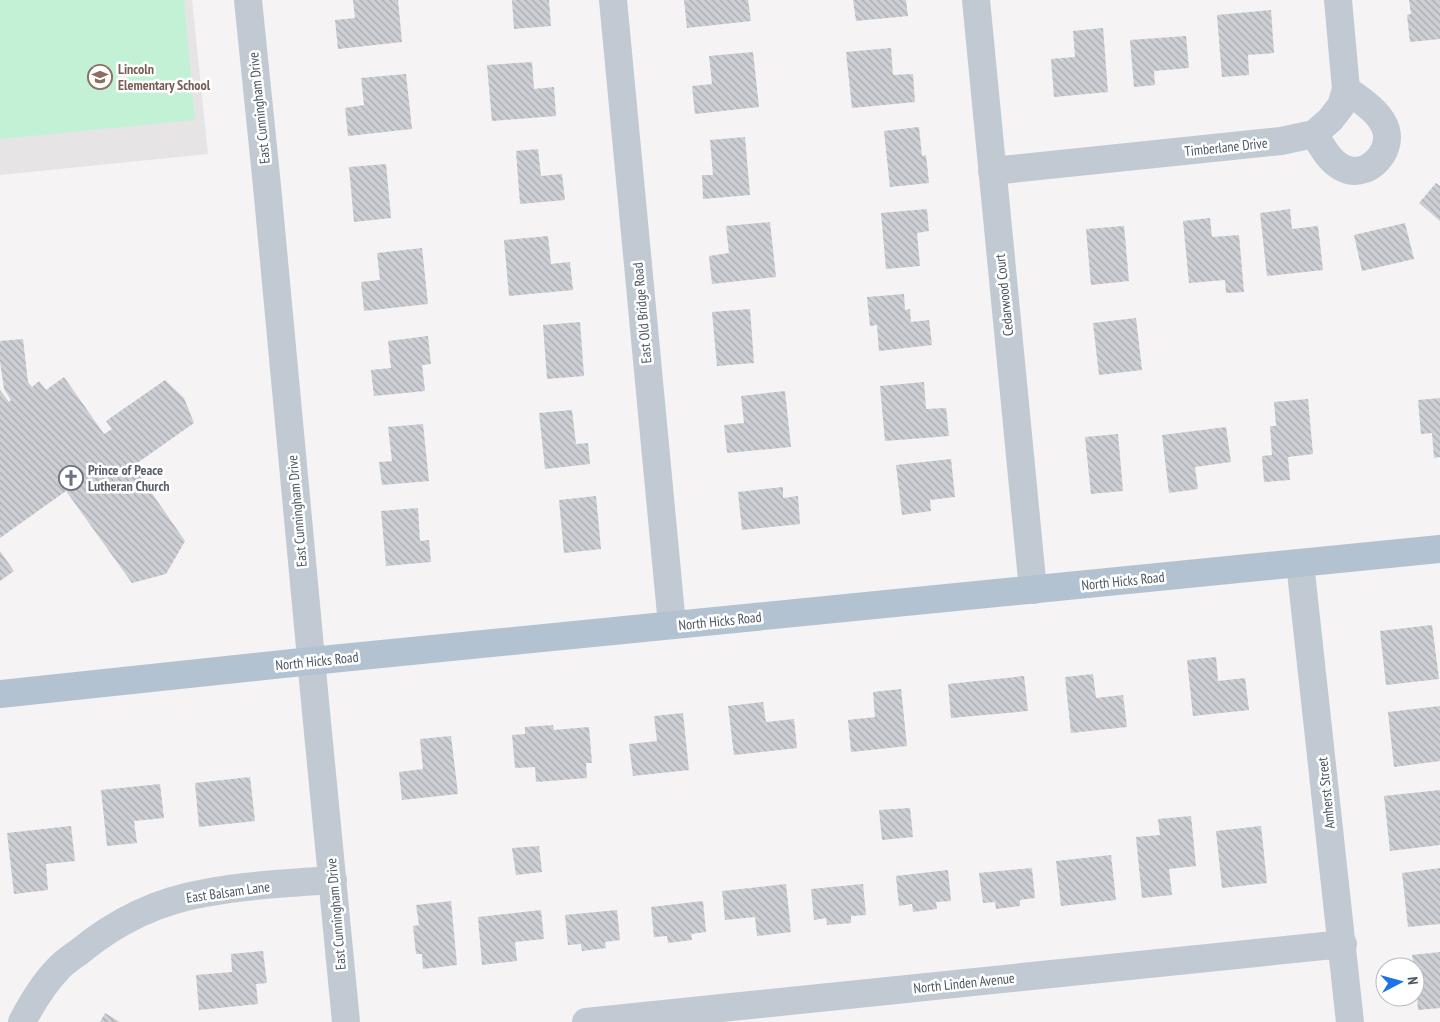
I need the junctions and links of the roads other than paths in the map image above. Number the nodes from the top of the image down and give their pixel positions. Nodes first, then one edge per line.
1 (248, 0) edge
2 (613, 0) edge
3 (976, 0) edge
4 (1338, 0) edge
5 (1346, 89) junction
6 (1314, 134) junction
7 (992, 171) junction
8 (1440, 550) edge
9 (1300, 563) junction
10 (1033, 590) junction
11 (672, 625) junction
12 (311, 661) junction
13 (0, 694) edge
14 (333, 880) junction
15 (1343, 944) junction
16 (22, 1022) edge
17 (346, 1022) edge
18 (586, 1022) edge
19 (1350, 1022) edge

1 - 12 street, East Cunningham Drive
2 - 11 street, East Old Bridge Road
3 - 7 street, Cedarwood Court
4 - 5 street, Timberlane Drive
5 - 6 street, Timberlane Drive
5 - 6 street
6 - 7 street, Timberlane Drive
7 - 10 street, Cedarwood Court
8 - 9 main road, North Hicks Road
9 - 10 main road, North Hicks Road
9 - 15 street, Amherst Street
10 - 11 main road, North Hicks Road
11 - 12 main road, North Hicks Road
12 - 13 main road, North Hicks Road
12 - 14 street, East Cunningham Drive
14 - 16 street, East Balsam Lane
14 - 17 street, East Cunningham Drive
15 - 18 street, North Linden Avenue
15 - 19 street, Amherst Street

